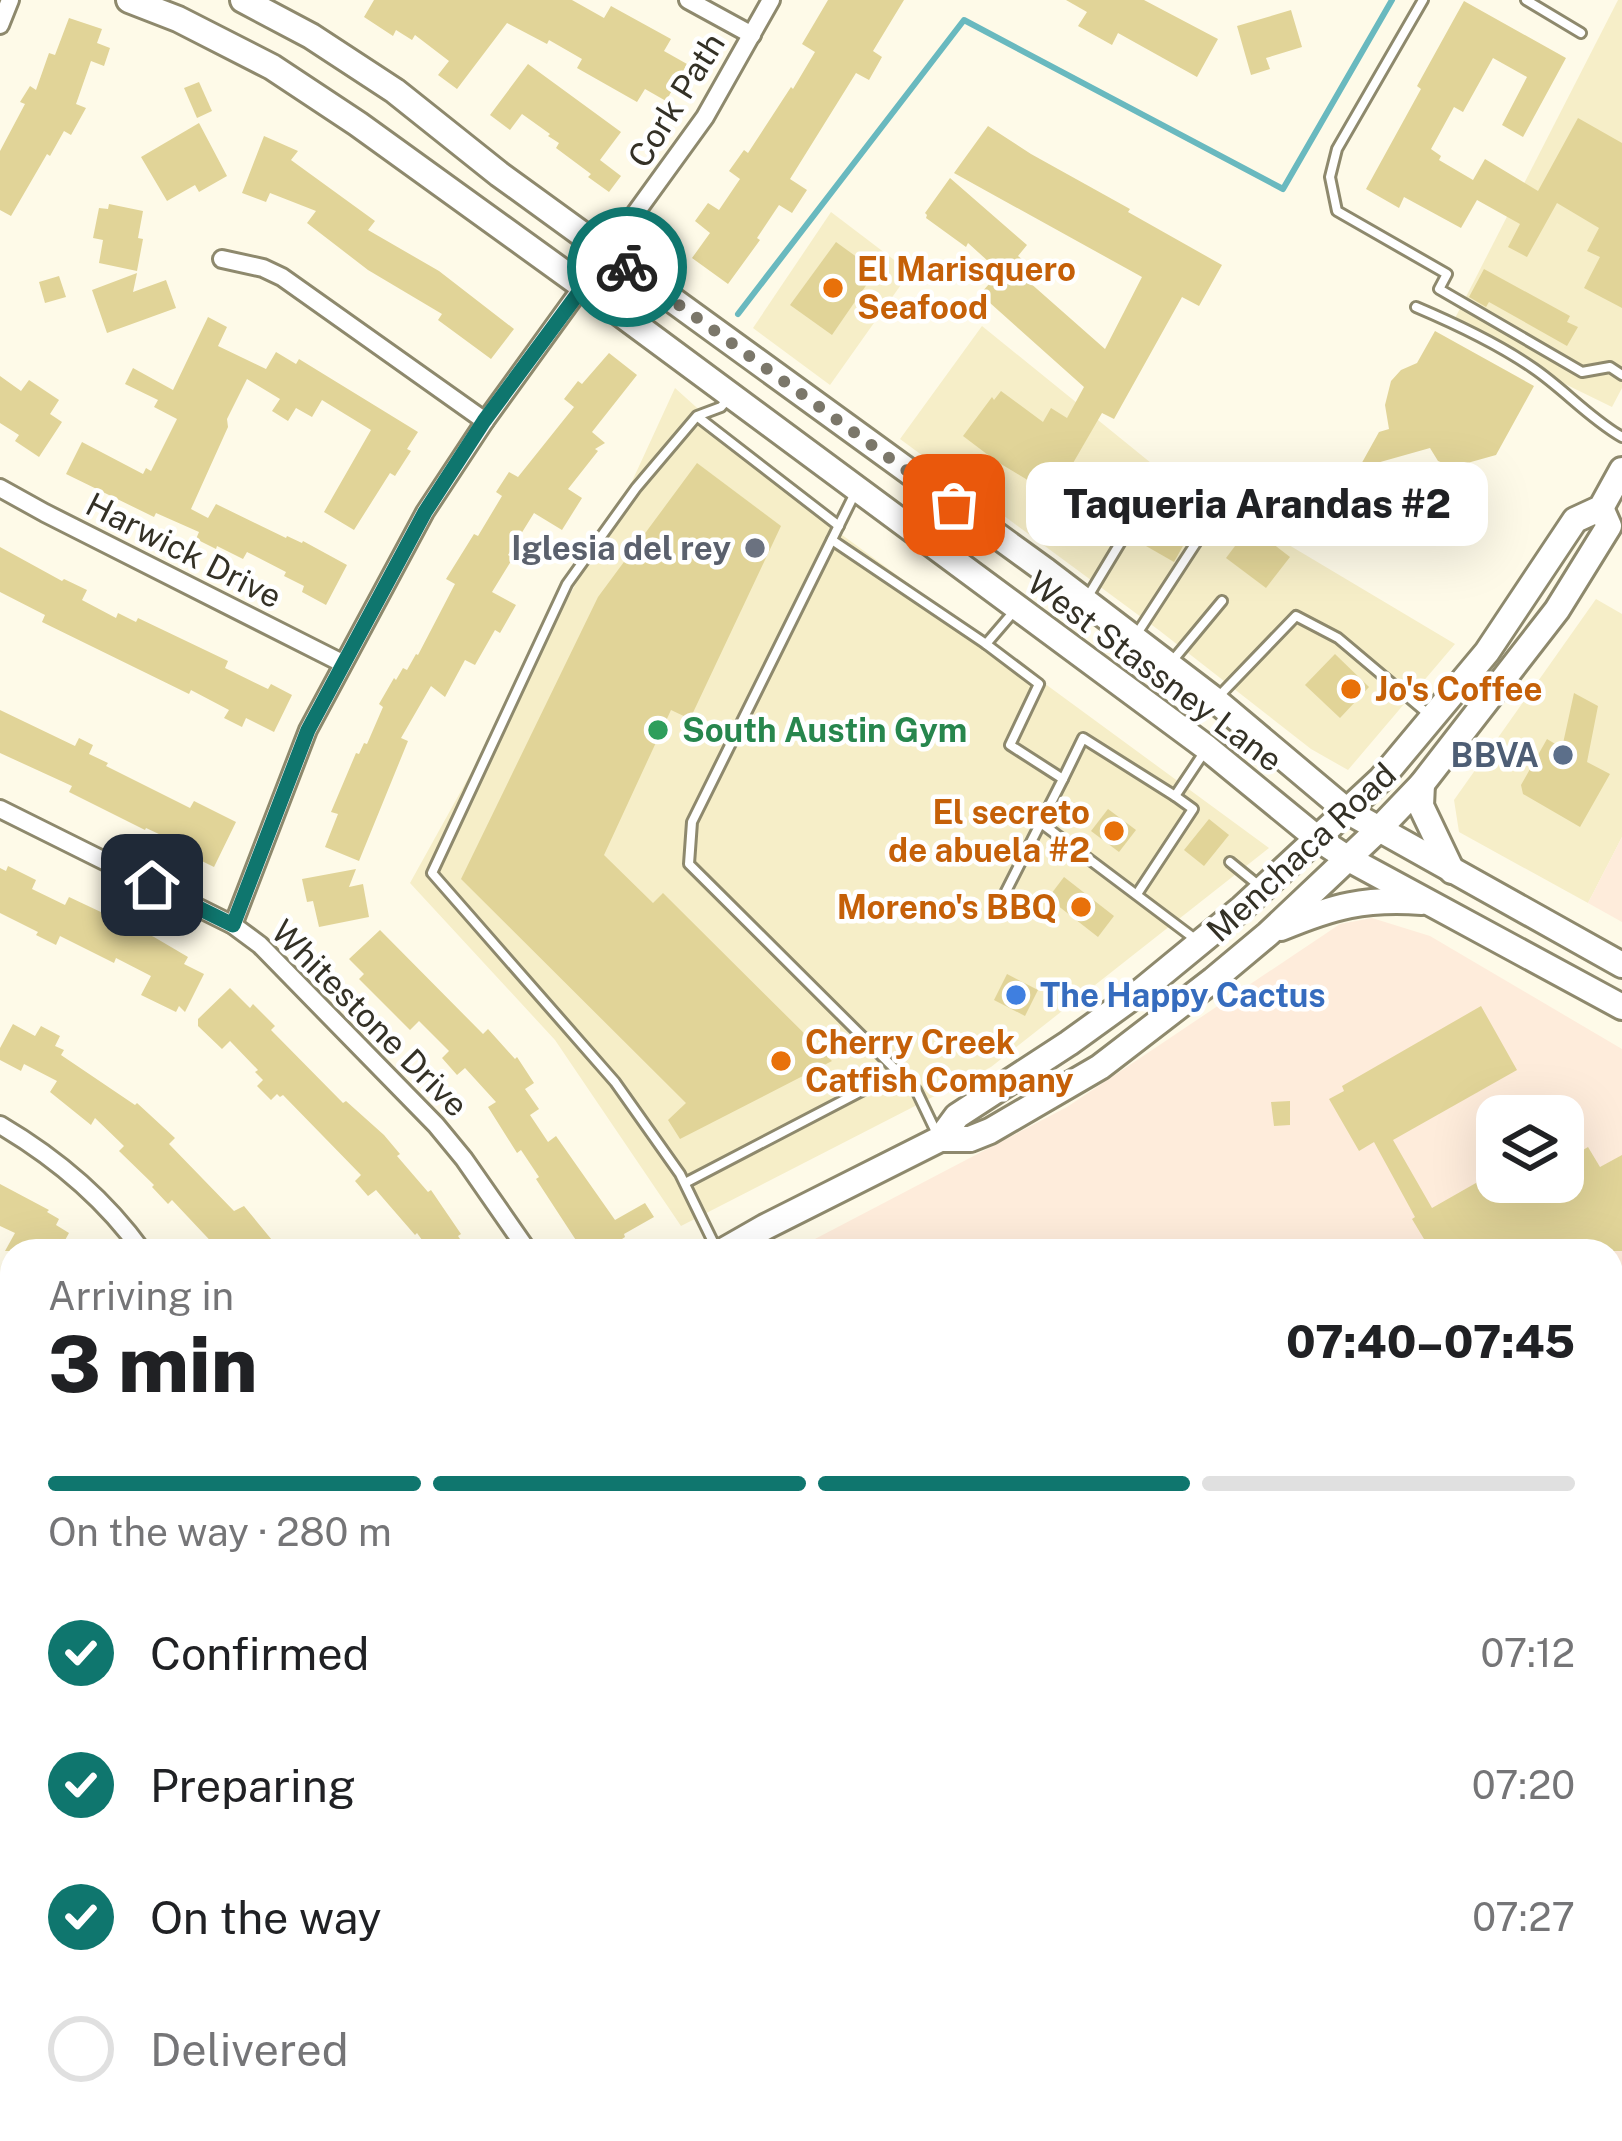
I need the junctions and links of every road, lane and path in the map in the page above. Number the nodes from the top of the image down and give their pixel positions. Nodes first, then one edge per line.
1 (10, 0) edge
2 (129, 0) edge
3 (243, 0) edge
4 (688, 0) edge
5 (771, 0) edge
6 (1423, 0) edge
7 (1526, 0) edge
8 (0, 25) edge
9 (1581, 33) dead end
10 (752, 35) junction
11 (608, 253) junction
12 (222, 259) dead end
13 (584, 286) junction
14 (1416, 307) dead end
15 (1622, 375) edge
16 (730, 396) junction
17 (697, 416) junction
18 (484, 421) junction
19 (852, 431) junction
20 (1622, 437) edge
21 (826, 465) junction
22 (1622, 470) edge
23 (0, 488) edge
24 (857, 489) junction
25 (1601, 508) junction
26 (839, 526) junction
27 (832, 540) junction
28 (1085, 601) junction
29 (1222, 601) dead end
30 (1017, 608) junction
31 (1048, 631) junction
32 (1133, 638) junction
33 (986, 644) junction
34 (342, 663) junction
35 (1169, 665) junction
36 (1215, 700) junction
37 (1433, 718) junction
38 (1207, 748) junction
39 (1063, 779) junction
40 (1422, 784) junction
41 (1175, 796) junction
42 (0, 809) edge
43 (1347, 811) junction
44 (1041, 824) junction
45 (1378, 830) junction
46 (1318, 838) junction
47 (1347, 858) junction
48 (1230, 862) dead end
49 (1452, 871) junction
50 (1262, 889) junction
51 (1137, 894) junction
52 (1429, 902) junction
53 (996, 910) dead end
54 (233, 925) junction
55 (1268, 934) junction
56 (1201, 944) junction
57 (1622, 965) edge
58 (1622, 1007) edge
59 (898, 1072) junction
60 (0, 1125) edge
61 (940, 1139) junction
62 (685, 1183) junction
63 (132, 1239) edge
64 (520, 1239) edge
65 (714, 1239) edge
66 (742, 1239) edge

1 - 8 street
2 - 13 main road, West Stassney Lane
3 - 11 main road, West Stassney Lane
4 - 10 street
5 - 10 street, Cork Path
6 - 15 lane
7 - 9 lane
10 - 11 street, Cork Path
11 - 13 street, Cork Path
11 - 19 main road, West Stassney Lane
12 - 18 street
13 - 16 main road, West Stassney Lane
13 - 18 street, Cork Path
14 - 20 lane
16 - 17 lane
16 - 21 main road, West Stassney Lane
17 - 26 lane
17 - 62 lane
18 - 34 street, Cork Path
19 - 21 main road
19 - 28 main road, West Stassney Lane
21 - 24 main road, West Stassney Lane
22 - 25 main road, Menchaca Road
23 - 34 street, Harwick Drive
24 - 26 lane
24 - 30 main road, West Stassney Lane
25 - 37 main road, Menchaca Road
25 - 40 main road, Menchaca Road
26 - 27 lane
27 - 33 lane
27 - 59 lane
28 - 31 main road
28 - 32 main road, West Stassney Lane
28 - 32 lane
29 - 35 lane
30 - 31 main road, West Stassney Lane
30 - 33 lane
31 - 38 main road, West Stassney Lane
32 - 35 main road, West Stassney Lane
33 - 39 lane
34 - 54 street, Cork Path
35 - 36 main road, West Stassney Lane
36 - 37 lane
36 - 43 main road, West Stassney Lane
37 - 43 main road, Menchaca Road
38 - 41 lane
38 - 46 main road, West Stassney Lane
39 - 41 lane
39 - 44 lane
40 - 45 main road, Menchaca Road
40 - 49 main road
41 - 51 lane
42 - 54 street, Whitestone Drive
43 - 45 main road, West Stassney Lane
43 - 46 main road, Menchaca Road
44 - 51 lane
44 - 53 lane
45 - 47 main road, Menchaca Road
45 - 49 main road, West Stassney Lane
46 - 47 main road, West Stassney Lane
46 - 50 main road, Menchaca Road
47 - 52 main road, West Stassney Lane
47 - 55 main road, Menchaca Road
48 - 50 lane
49 - 57 main road, West Stassney Lane
50 - 56 main road, Menchaca Road
51 - 56 lane
52 - 55 main road
52 - 58 main road, West Stassney Lane
54 - 64 street, Whitestone Drive
55 - 61 main road, Menchaca Road
56 - 61 main road, Menchaca Road
59 - 61 lane
59 - 62 lane
60 - 63 street
61 - 66 main road, Menchaca Road
62 - 65 lane

